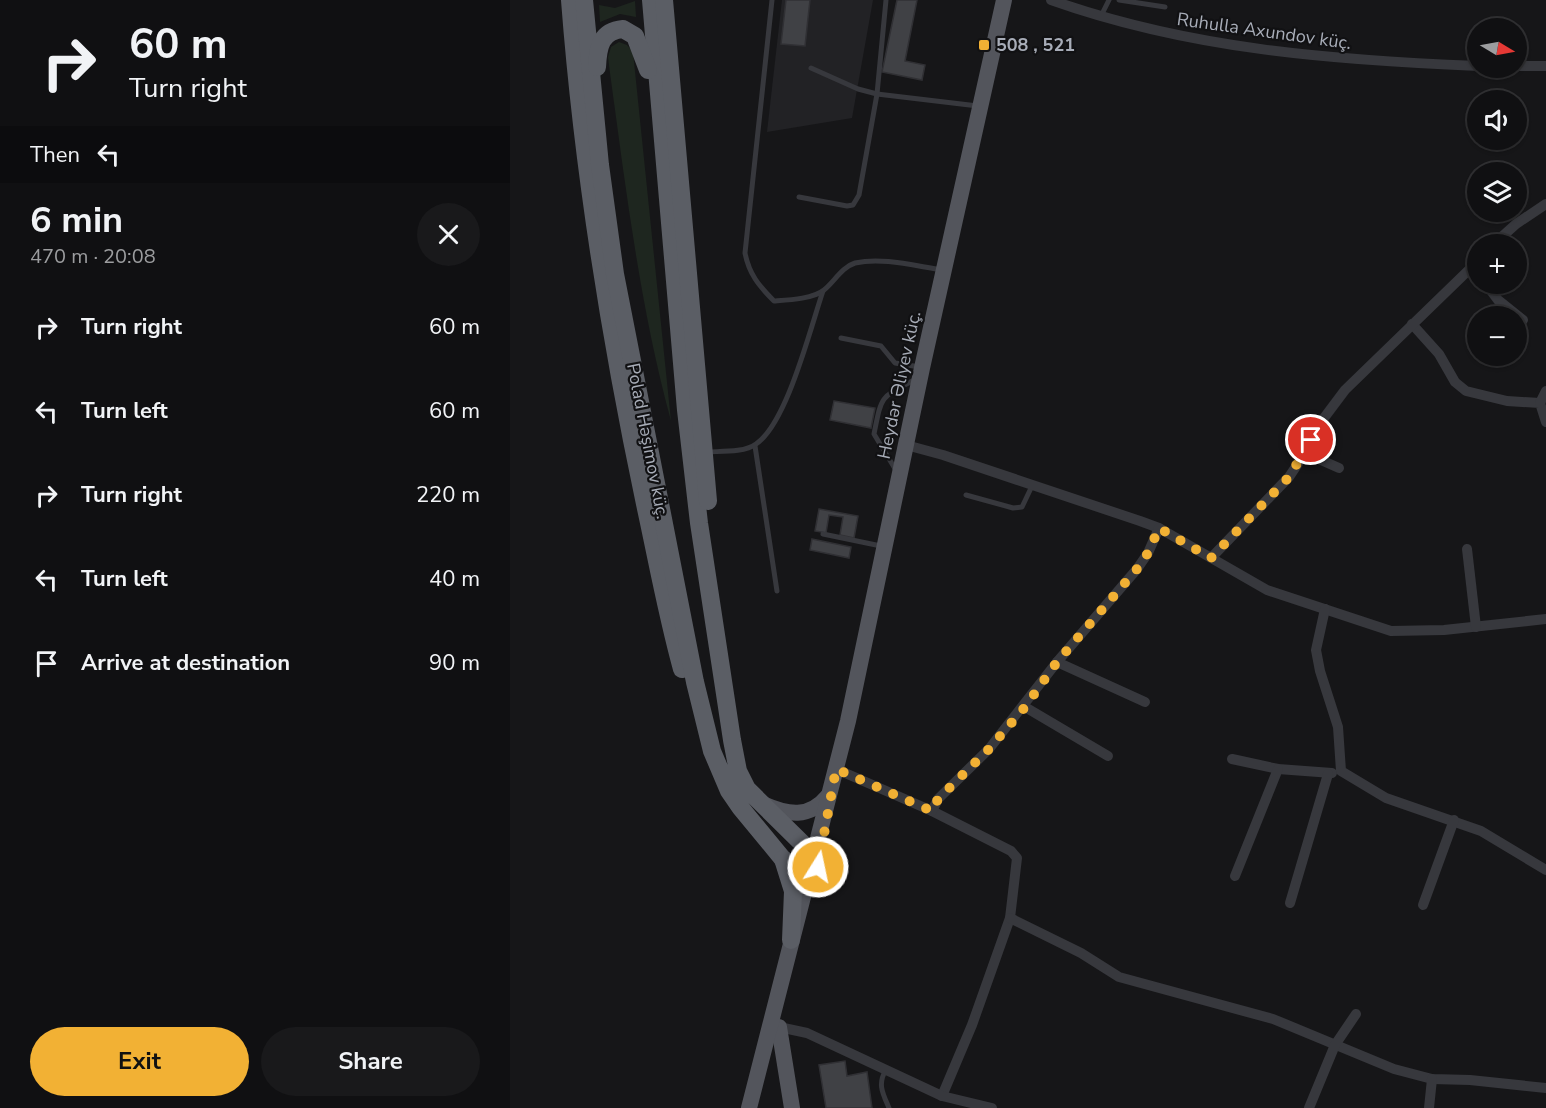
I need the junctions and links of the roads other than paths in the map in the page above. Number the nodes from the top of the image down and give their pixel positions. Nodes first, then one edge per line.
1 (570, 0) edge
2 (584, 0) edge
3 (651, 0) edge
4 (664, 0) edge
5 (772, 0) edge
6 (886, 0) edge
7 (1004, 0) edge
8 (1051, 0) edge
9 (1109, 0) edge
10 (1119, 0) edge
11 (1165, 7) dead end
12 (1100, 18) junction
13 (1467, 65) edge
14 (1527, 66) edge
15 (1546, 66) edge
16 (811, 68) dead end
17 (877, 94) junction
18 (980, 106) junction
19 (600, 165) junction
20 (663, 167) junction
21 (799, 197) dead end
22 (1546, 204) edge
23 (1505, 234) edge
24 (944, 270) junction
25 (1467, 274) edge
26 (823, 291) junction
27 (1494, 294) edge
28 (1506, 306) edge
29 (1413, 324) junction
30 (841, 338) dead end
31 (921, 372) junction
32 (1546, 391) edge
33 (1540, 403) junction
34 (1546, 422) edge
35 (906, 445) junction
36 (755, 446) junction
37 (703, 452) junction
38 (1305, 453) junction
39 (1339, 468) dead end
40 (900, 477) junction
41 (1032, 486) junction
42 (966, 495) dead end
43 (1159, 528) junction
44 (823, 534) dead end
45 (886, 547) junction
46 (1467, 549) dead end
47 (1211, 558) junction
48 (777, 591) dead end
49 (1325, 609) junction
50 (1546, 619) edge
51 (1476, 627) junction
52 (1057, 662) junction
53 (723, 680) junction
54 (1145, 702) dead end
55 (1025, 707) junction
56 (712, 751) junction
57 (1108, 756) dead end
58 (1233, 759) dead end
59 (1278, 769) junction
60 (1341, 771) junction
61 (835, 773) junction
62 (1328, 774) junction
63 (829, 795) junction
64 (758, 802) junction
65 (932, 811) junction
66 (1454, 820) junction
67 (782, 858) junction
68 (818, 867) junction
69 (1546, 870) edge
70 (1235, 876) dead end
71 (1290, 903) dead end
72 (1423, 905) dead end
73 (1010, 918) junction
74 (791, 940) junction
75 (1356, 1014) dead end
76 (779, 1027) junction
77 (1335, 1045) junction
78 (887, 1069) junction
79 (1432, 1079) junction
80 (1546, 1088) edge
81 (942, 1096) junction
82 (749, 1108) edge
83 (758, 1108) edge
84 (792, 1108) edge
85 (889, 1108) edge
86 (992, 1108) edge
87 (1309, 1108) edge
88 (1429, 1108) edge

1 - 56 highway
2 - 19 highway, Polad Həşimov küç.
3 - 20 highway, Polad Həşimov küç.
4 - 37 highway
5 - 26 lane
6 - 17 lane
7 - 18 main road, Heydər Əliyev küç.
8 - 12 street, Ruhulla Axundov küç.
9 - 12 lane
10 - 11 lane
12 - 13 street, Ruhulla Axundov küç.
14 - 15 street
16 - 17 lane
17 - 18 lane
17 - 21 lane
18 - 24 main road, Heydər Əliyev küç.
19 - 20 highway
19 - 56 highway, Polad Həşimov küç.
20 - 53 highway, Polad Həşimov küç.
22 - 23 street
24 - 26 lane
24 - 31 main road, Heydər Əliyev küç.
25 - 29 street
26 - 36 lane
27 - 28 street
29 - 33 street
29 - 38 street
30 - 31 lane
31 - 35 main road, Heydər Əliyev küç.
31 - 40 lane
32 - 33 street
33 - 34 street
35 - 40 main road, Heydər Əliyev küç.
35 - 41 street
36 - 37 lane
36 - 48 lane
37 - 53 highway
38 - 39 street
38 - 47 street
40 - 45 main road, Heydər Əliyev küç.
41 - 42 lane
41 - 43 street
43 - 47 street
43 - 52 street
44 - 45 lane
45 - 61 main road, Heydər Əliyev küç.
46 - 51 street
47 - 49 street
49 - 51 street
49 - 60 street
50 - 51 street
52 - 54 street
52 - 55 street
53 - 64 highway, Polad Həşimov küç.
55 - 57 street
55 - 65 street
56 - 67 highway, Polad Həşimov küç.
58 - 59 street
59 - 62 street
59 - 70 street
60 - 62 street
60 - 66 street
61 - 63 main road
61 - 65 street
61 - 68 main road
62 - 71 street
63 - 64 main road
63 - 74 main road
64 - 68 highway, Polad Həşimov küç.
65 - 73 street
66 - 69 street
66 - 72 street
67 - 68 highway
67 - 74 highway
68 - 76 main road
73 - 77 street
73 - 81 street
74 - 82 main road
75 - 77 street
76 - 78 street
76 - 83 main road
76 - 84 main road
77 - 79 street
77 - 87 street
78 - 81 street
78 - 85 lane
79 - 80 street
79 - 88 street
81 - 86 street

